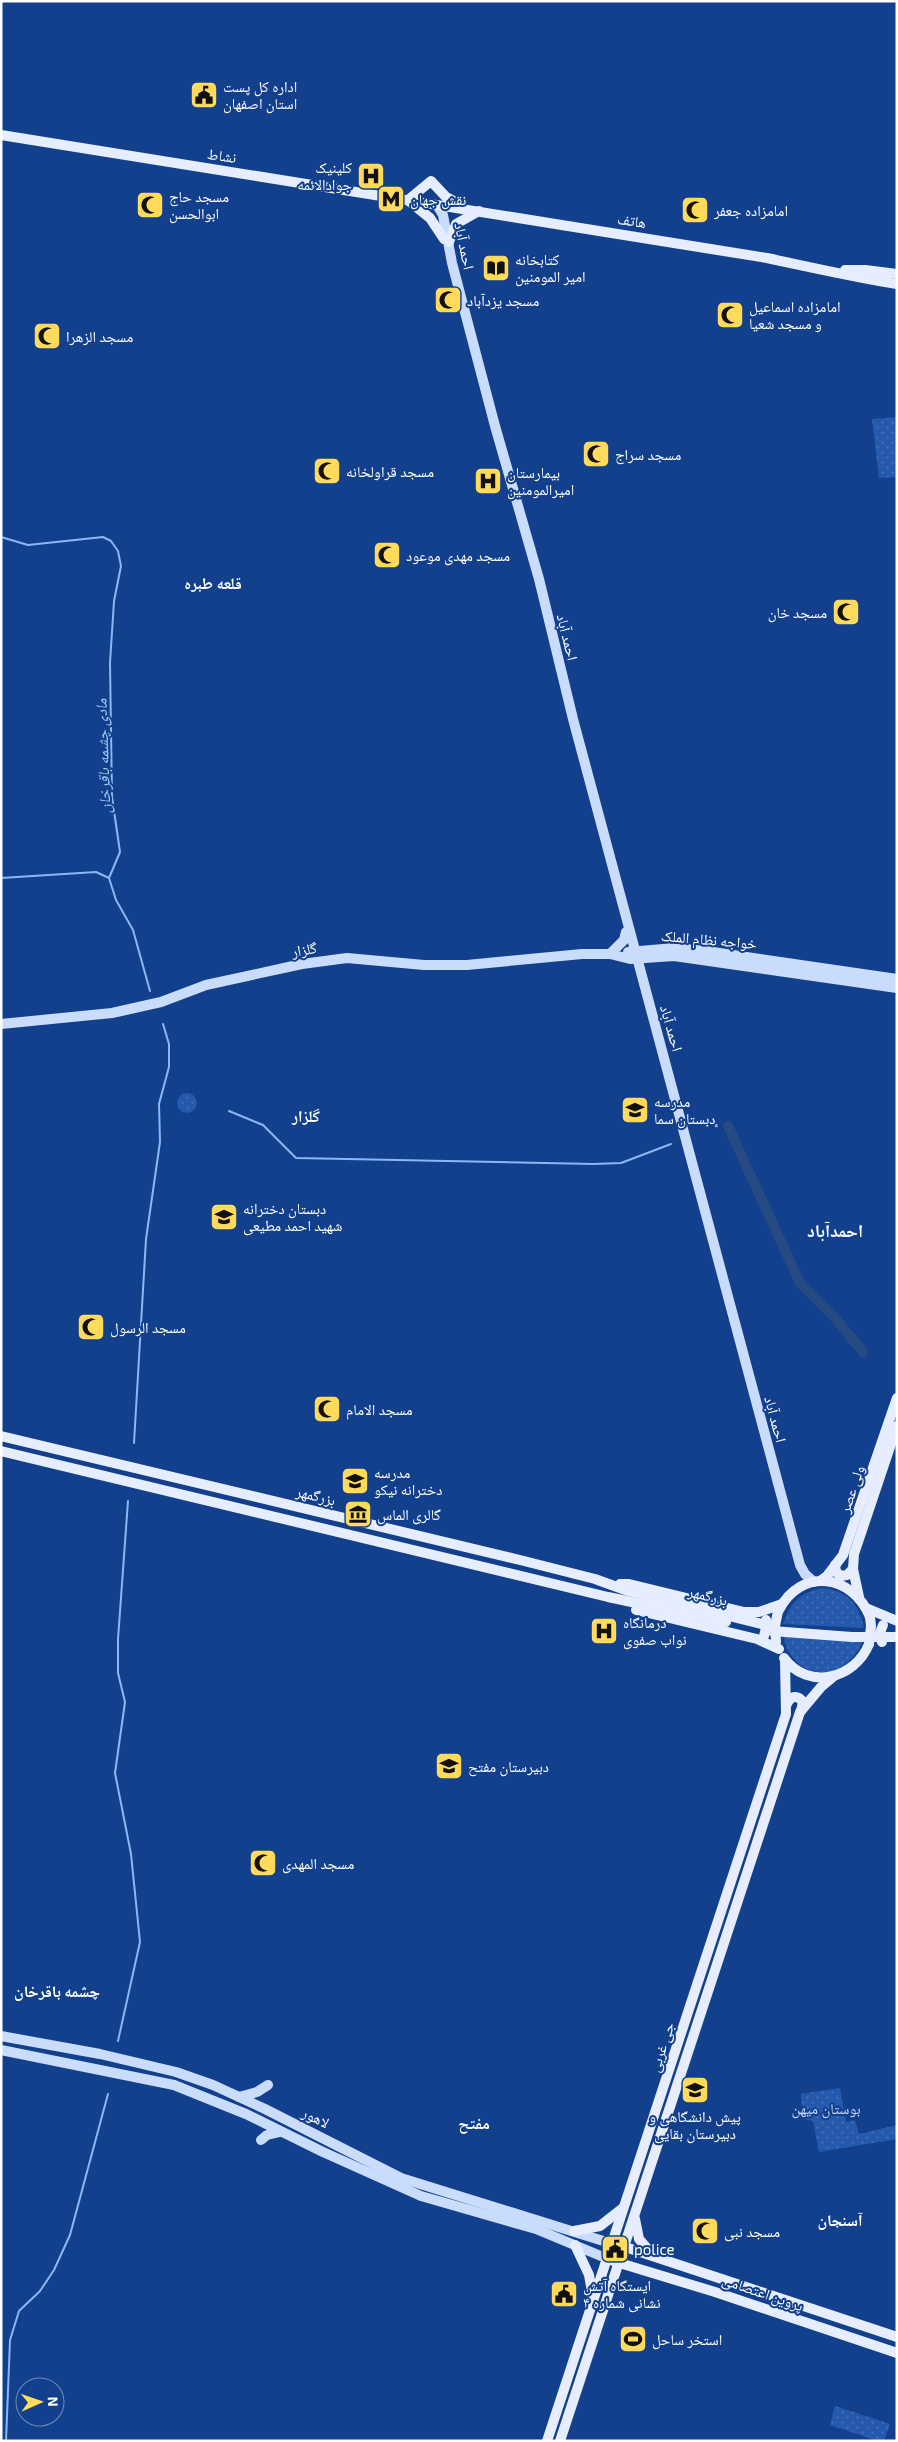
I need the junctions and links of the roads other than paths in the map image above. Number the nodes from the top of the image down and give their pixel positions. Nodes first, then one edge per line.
1 (1, 135) edge
2 (408, 200) junction
3 (437, 205) junction
4 (473, 210) junction
5 (446, 241) junction
6 (822, 269) junction
7 (845, 270) junction
8 (897, 274) edge
9 (897, 278) edge
10 (897, 284) edge
11 (628, 934) junction
12 (634, 955) junction
13 (640, 972) junction
14 (854, 977) junction
15 (897, 979) edge
16 (897, 988) edge
17 (1, 1024) edge
18 (897, 1398) edge
19 (897, 1426) edge
20 (1, 1436) edge
21 (1, 1451) edge
22 (835, 1565) junction
23 (853, 1569) junction
24 (817, 1581) junction
25 (613, 1584) junction
26 (800, 1586) junction
27 (859, 1597) junction
28 (780, 1607) junction
29 (759, 1612) junction
30 (868, 1612) junction
31 (896, 1621) edge
32 (766, 1630) junction
33 (897, 1631) edge
34 (887, 1637) edge
35 (777, 1645) junction
36 (786, 1660) junction
37 (860, 1660) junction
38 (833, 1677) junction
39 (787, 1704) junction
40 (800, 1712) junction
41 (1, 2036) edge
42 (1, 2050) edge
43 (132, 2061) junction
44 (129, 2075) junction
45 (268, 2085) dead end
46 (239, 2097) junction
47 (280, 2132) junction
48 (261, 2140) dead end
49 (624, 2208) junction
50 (635, 2213) junction
51 (538, 2225) junction
52 (574, 2232) junction
53 (613, 2244) junction
54 (575, 2245) junction
55 (624, 2247) junction
56 (608, 2259) junction
57 (658, 2259) junction
58 (618, 2263) junction
59 (644, 2271) junction
60 (612, 2285) junction
61 (594, 2299) junction
62 (897, 2337) edge
63 (897, 2353) edge
64 (547, 2441) edge
65 (560, 2441) edge

1 - 2 main road, نشاط
2 - 3 main road, نشاط
2 - 4 main road
2 - 5 main road
3 - 4 main road, هاتف
3 - 5 main road, احمد آباد
4 - 5 main road
4 - 6 main road, هاتف
5 - 11 main road, احمد آباد
6 - 7 main road, هاتف
6 - 10 main road, هاتف
7 - 8 main road
7 - 9 main road, هاتف
11 - 12 main road, احمد آباد
11 - 12 main road
12 - 13 main road, احمد آباد
12 - 13 main road
12 - 14 main road, خواجه نظام الملک
12 - 17 main road, گلزار
12 - 26 main road, احمد آباد
13 - 24 main road, احمد آباد
14 - 15 main road, خواجه نظام الملک
14 - 16 main road, خواجه نظام الملک
18 - 22 main road, ولی عصر
19 - 23 main road, ولی عصر
20 - 25 main road, بزرگمهر
21 - 32 main road, بزرگمهر
22 - 23 main road
22 - 24 main road, ولی عصر
23 - 27 main road, ولی عصر
24 - 26 main road
24 - 27 main road
25 - 29 main road
25 - 32 main road, بزرگمهر
26 - 28 main road
27 - 30 main road
28 - 29 main road
28 - 35 main road, bridge
29 - 32 main road
30 - 31 main road
30 - 37 main road, bridge
31 - 34 main road
32 - 34 main road, بزرگمهر
32 - 35 main road
33 - 34 main road
34 - 37 main road
35 - 36 main road
36 - 38 main road
36 - 39 main road, جی غربی
37 - 38 main road
38 - 40 main road, جی غربی
39 - 40 main road
39 - 49 main road, جی غربی
40 - 50 main road, جی غربی
41 - 43 main road, لاهور
42 - 44 main road, لاهور
43 - 44 main road
43 - 46 main road, لاهور
44 - 47 main road, لاهور
45 - 46 main road
46 - 51 main road, لاهور
47 - 48 main road
47 - 51 main road, لاهور
49 - 52 main road
49 - 53 main road, جی غربی
50 - 55 main road, جی غربی
50 - 57 main road
51 - 52 main road, لاهور
51 - 54 main road, لاهور
52 - 53 main road, لاهور
53 - 55 main road, پروین اعتصامی
53 - 56 main road, جی غربی
54 - 56 main road, لاهور
54 - 61 main road
55 - 57 main road, پروین اعتصامی
55 - 58 main road, جی غربی
56 - 58 main road, پروین اعتصامی
56 - 61 main road, جی غربی
57 - 62 main road, پروین اعتصامی
58 - 59 main road, پروین اعتصامی
58 - 60 main road, جی غربی
59 - 60 main road
59 - 63 main road, پروین اعتصامی
60 - 65 main road, جی غربی
61 - 64 main road, جی غربی

